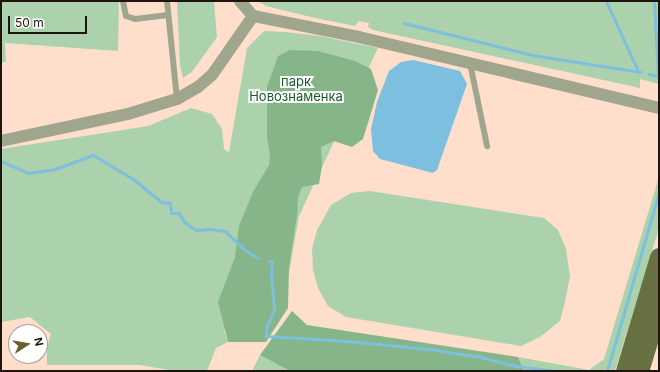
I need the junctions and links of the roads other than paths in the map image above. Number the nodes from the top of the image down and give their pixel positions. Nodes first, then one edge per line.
1 (123, 1) edge
2 (167, 1) edge
3 (240, 1) edge
4 (168, 15) junction
5 (253, 16) junction
6 (470, 63) junction
7 (177, 99) junction
8 (659, 108) edge
9 (1, 141) edge
10 (487, 146) dead end
11 (659, 258) edge
12 (659, 305) edge
13 (625, 371) edge
14 (639, 371) edge

1 - 4 lane
2 - 4 lane
3 - 5 street
4 - 7 lane
5 - 6 street
5 - 7 street
6 - 8 street
6 - 10 lane
7 - 9 street
11 - 13 main road
12 - 14 main road

